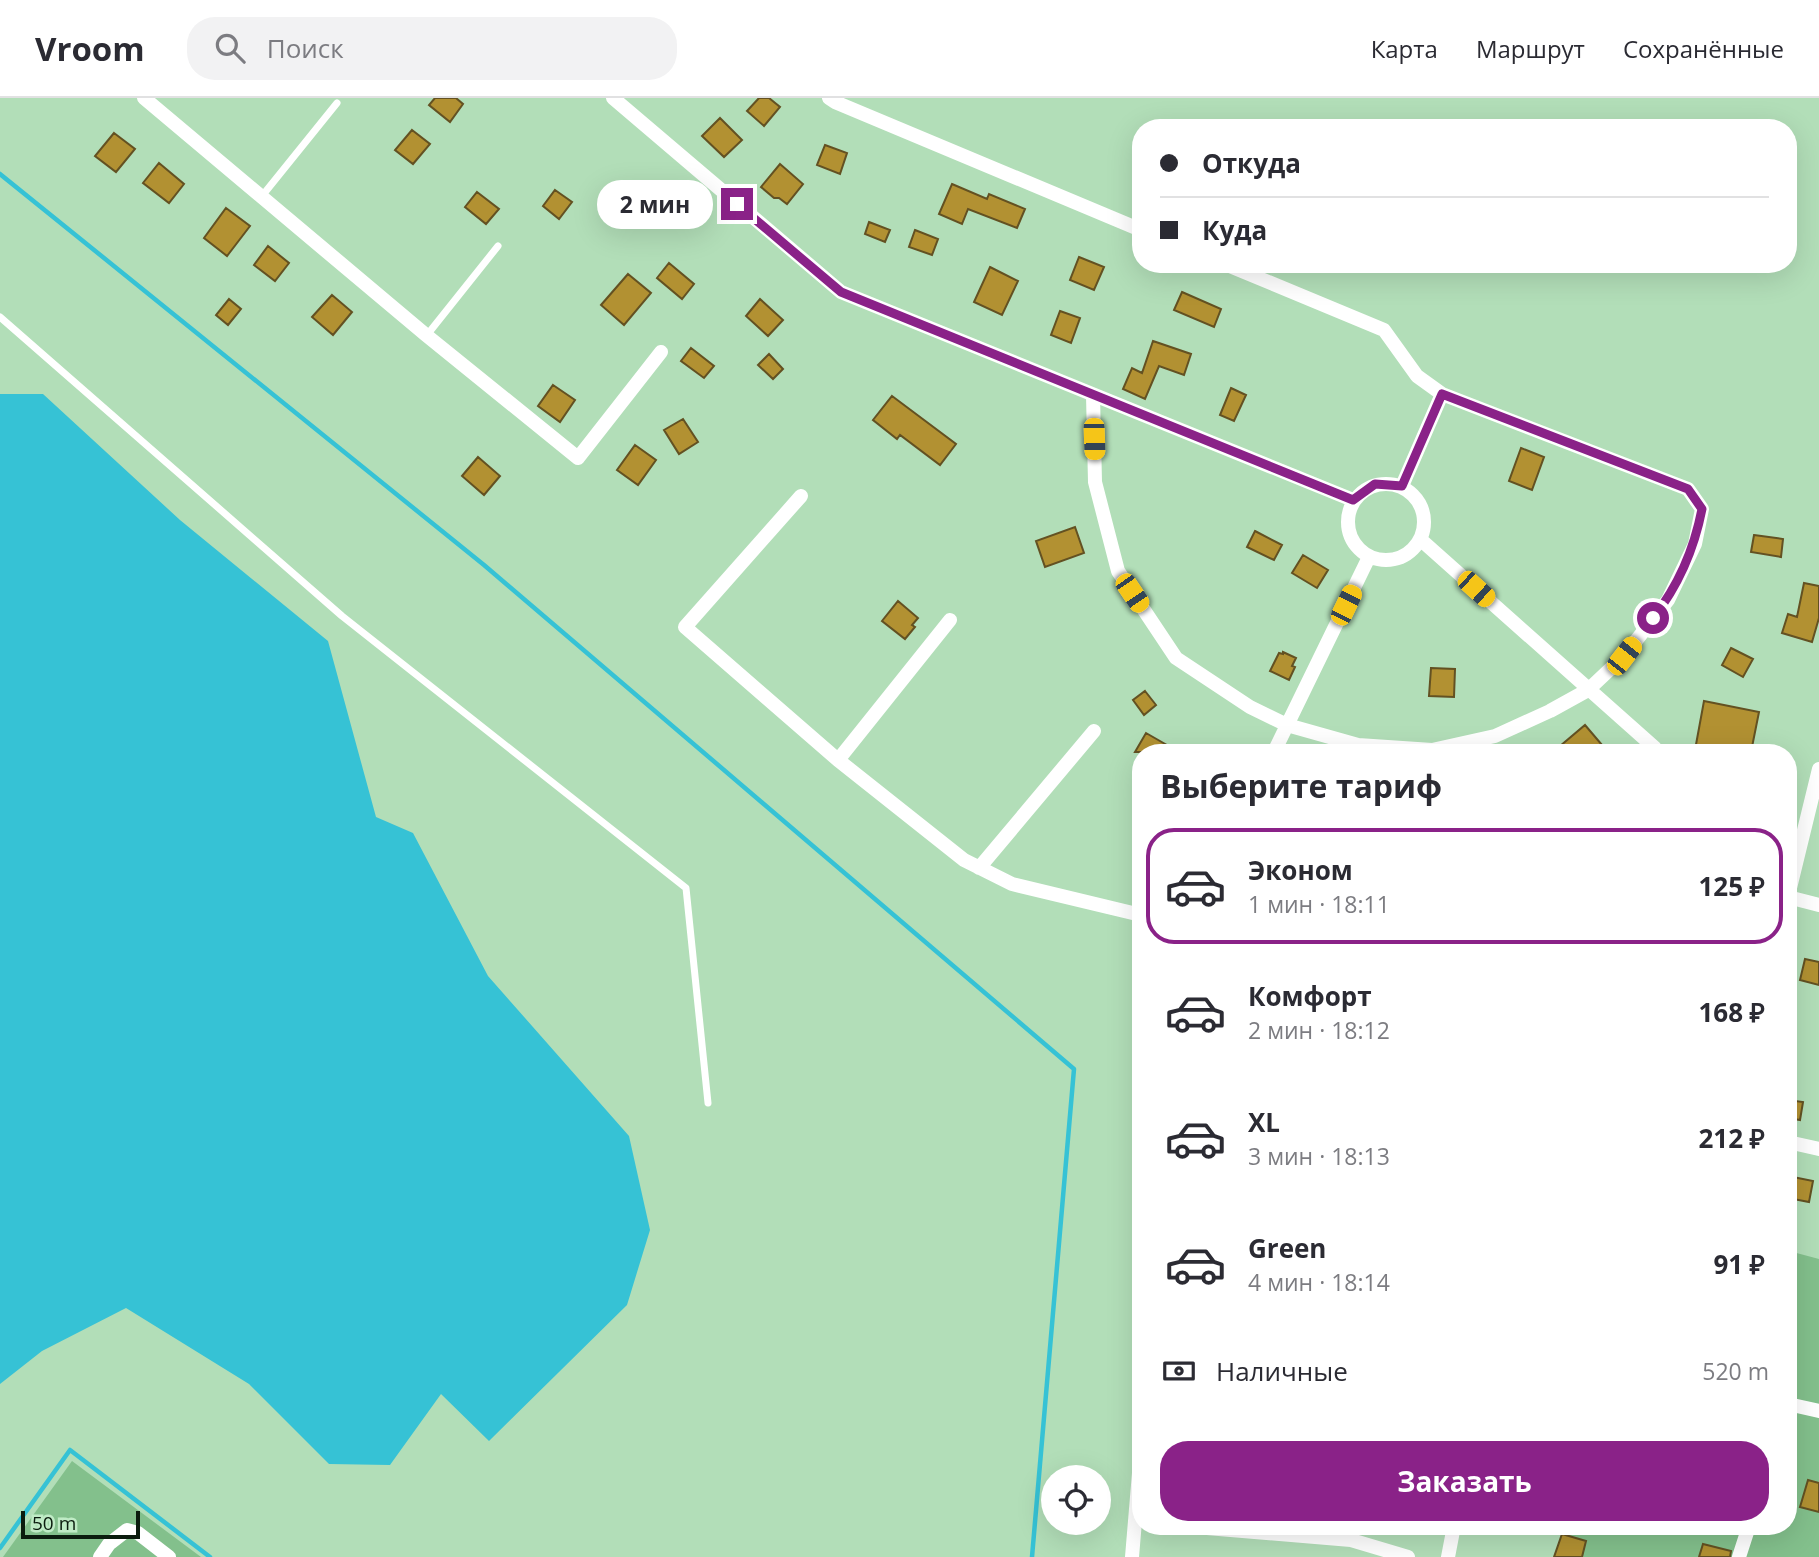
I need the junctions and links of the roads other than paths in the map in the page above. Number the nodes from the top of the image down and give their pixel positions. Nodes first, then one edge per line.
1 (144, 98) edge
2 (613, 98) edge
3 (829, 98) edge
4 (337, 103) dead end
5 (262, 196) junction
6 (1132, 226) edge
7 (498, 246) dead end
8 (1247, 273) edge
9 (0, 317) edge
10 (426, 335) junction
11 (661, 352) dead end
12 (1442, 394) junction
13 (1093, 396) junction
14 (1402, 486) junction
15 (801, 496) dead end
16 (1353, 500) junction
17 (1420, 539) junction
18 (1369, 556) junction
19 (950, 620) dead end
20 (1588, 690) junction
21 (1287, 725) junction
22 (1094, 730) dead end
23 (1278, 744) edge
24 (1354, 744) edge
25 (1459, 744) edge
26 (1650, 744) edge
27 (838, 760) junction
28 (1819, 769) edge
29 (1797, 859) edge
30 (979, 868) junction
31 (1797, 899) edge
32 (1819, 905) edge
33 (1132, 913) edge
34 (708, 1103) dead end
35 (1797, 1144) edge
36 (1819, 1149) edge
37 (1797, 1407) edge
38 (1819, 1411) edge
39 (1134, 1535) edge
40 (1291, 1535) edge
41 (1452, 1535) edge
42 (1746, 1535) edge
43 (100, 1557) edge
44 (169, 1557) edge
45 (1132, 1557) edge
46 (1408, 1557) edge
47 (1448, 1557) edge
48 (1739, 1557) edge

1 - 5 street
2 - 13 street
3 - 6 street
4 - 5 lane
5 - 10 street
7 - 10 lane
8 - 12 street
9 - 34 lane
10 - 11 street
12 - 14 street
12 - 20 street
13 - 16 street
13 - 21 street
14 - 16 street
14 - 17 street
15 - 27 street
16 - 18 street
17 - 18 street
17 - 20 street
18 - 21 street
19 - 27 street
20 - 25 street
20 - 26 street
21 - 23 street
21 - 24 street
22 - 30 street
27 - 30 street
28 - 29 street
30 - 33 street
31 - 32 street
35 - 36 street
37 - 38 street
39 - 45 street
40 - 46 street
41 - 47 street
42 - 48 street
43 - 44 street

